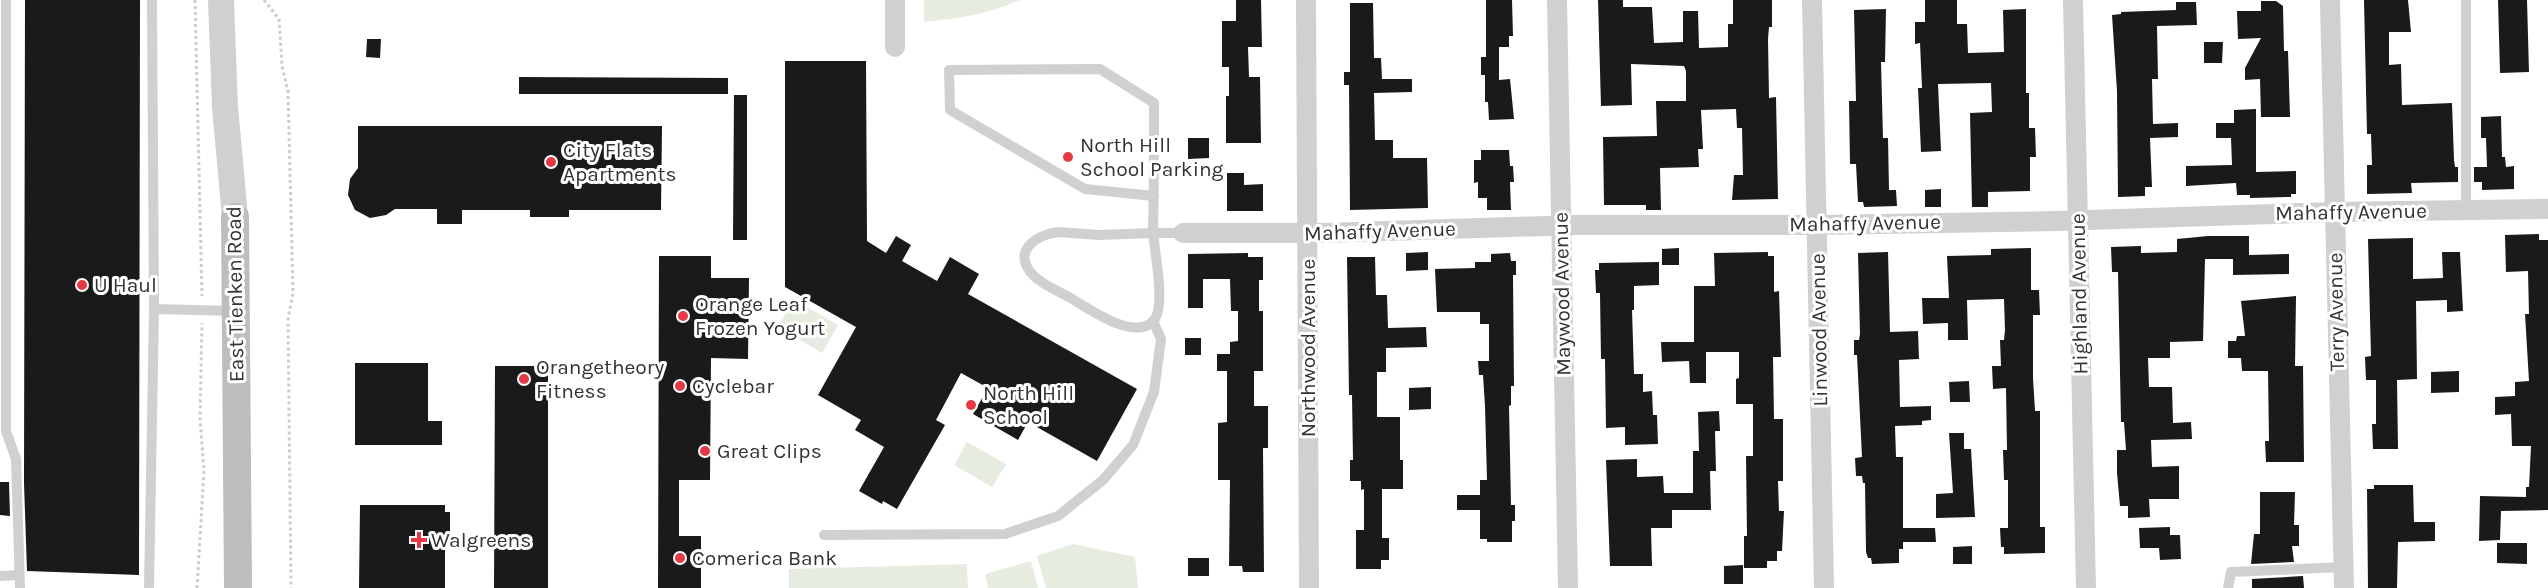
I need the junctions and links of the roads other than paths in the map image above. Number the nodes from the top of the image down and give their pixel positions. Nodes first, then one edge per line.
1 (6, 0) edge
2 (152, 0) edge
3 (221, 0) edge
4 (895, 0) edge
5 (1306, 0) edge
6 (1557, 0) edge
7 (1812, 0) edge
8 (2073, 0) edge
9 (2330, 0) edge
10 (2466, 0) edge
11 (895, 47) dead end
12 (1154, 196) junction
13 (2548, 209) edge
14 (2466, 210) junction
15 (2334, 212) junction
16 (235, 217) joint
17 (2077, 220) junction
18 (1560, 225) junction
19 (1818, 225) junction
20 (1153, 233) junction
21 (1183, 233) joint
22 (1307, 233) junction
23 (154, 309) junction
24 (236, 311) junction
25 (1152, 321) junction
26 (824, 535) dead end
27 (2343, 567) junction
28 (19, 575) junction
29 (0, 576) edge
30 (20, 588) edge
31 (149, 588) edge
32 (238, 588) edge
33 (1309, 588) edge
34 (1568, 588) edge
35 (1824, 588) edge
36 (2086, 588) edge
37 (2228, 588) edge
38 (2344, 588) edge

1 - 28 lane
2 - 23 lane
3 - 16 street, East Tienken Road
4 - 11 street
5 - 22 street, Northwood Avenue
6 - 18 street, Maywood Avenue
7 - 19 street, Linwood Avenue
8 - 17 street, Highland Avenue
9 - 15 street, Terry Avenue
10 - 14 lane
12 - 12 lane
12 - 20 lane
13 - 14 street, Mahaffy Avenue
14 - 15 street, Mahaffy Avenue
15 - 17 street, Mahaffy Avenue
15 - 27 street, Terry Avenue
16 - 24 main road, East Tienken Road
17 - 19 street, Mahaffy Avenue
17 - 36 street, Highland Avenue
18 - 19 street, Mahaffy Avenue
18 - 22 street, Mahaffy Avenue
18 - 34 street, Maywood Avenue
19 - 35 street, Linwood Avenue
20 - 21 lane
20 - 25 lane
20 - 25 lane
21 - 22 street, Mahaffy Avenue
22 - 33 street, Northwood Avenue
23 - 24 lane
23 - 31 lane
24 - 32 main road, East Tienken Road
25 - 26 lane
27 - 37 lane
27 - 38 street, Terry Avenue
28 - 29 lane
28 - 30 lane

